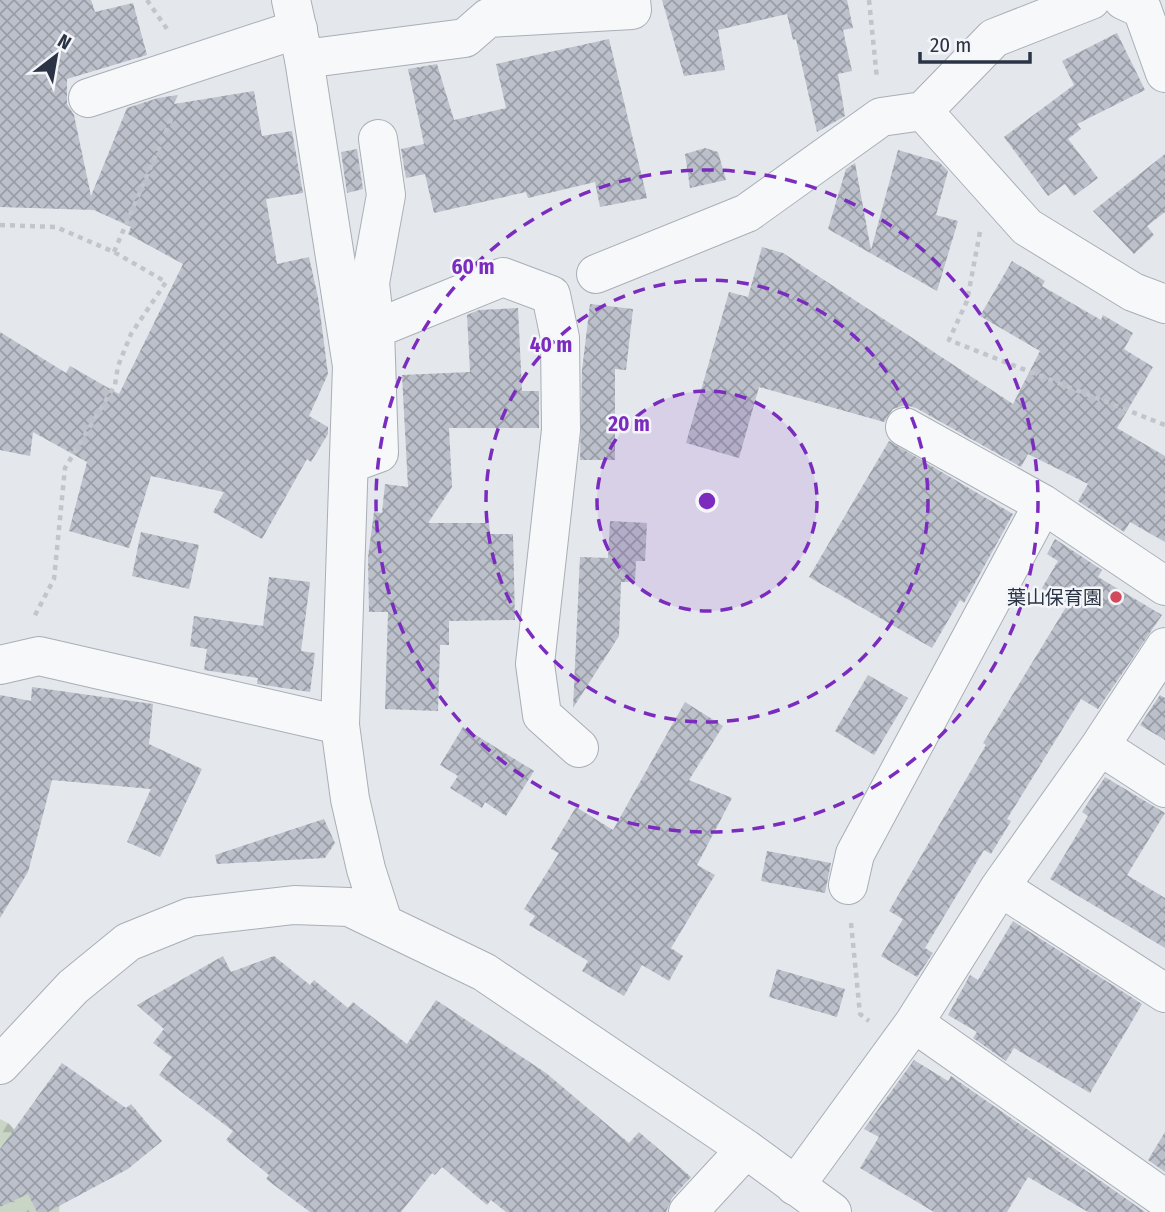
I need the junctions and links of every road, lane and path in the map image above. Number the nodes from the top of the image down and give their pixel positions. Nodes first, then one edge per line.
1 (631, 0) edge
2 (869, 0) edge
3 (1091, 0) edge
4 (1123, 0) edge
5 (298, 29) edge
6 (195, 65) junction
7 (1165, 73) edge
8 (88, 99) dead end
9 (923, 110) junction
10 (881, 117) junction
11 (378, 139) dead end
12 (986, 179) junction
13 (0, 225) edge
14 (114, 252) junction
15 (596, 274) dead end
16 (1165, 304) edge
17 (375, 329) junction
18 (1165, 425) edge
19 (905, 427) dead end
20 (349, 464) junction
21 (1043, 503) junction
22 (1165, 586) edge
23 (30, 624) dead end
24 (1165, 647) edge
25 (0, 665) edge
26 (340, 725) junction
27 (1100, 746) junction
28 (579, 748) dead end
29 (1165, 788) edge
30 (848, 885) joint
31 (1000, 887) junction
32 (383, 922) junction
33 (1165, 993) edge
34 (914, 1023) junction
35 (0, 1065) edge
36 (746, 1149) junction
37 (795, 1186) junction
38 (1165, 1199) edge
39 (688, 1212) edge
40 (832, 1212) edge

1 - 5 street
2 - 10 path
3 - 9 street
4 - 7 street
5 - 6 street
5 - 20 street
6 - 8 street
6 - 14 path
9 - 10 street
9 - 12 street
10 - 15 street
11 - 17 street
12 - 16 street
12 - 18 path
13 - 14 path
14 - 23 path
17 - 20 street
17 - 28 street
19 - 21 street
20 - 26 street
21 - 22 street
21 - 30 street
24 - 27 street
25 - 26 street
26 - 32 street
27 - 29 street
27 - 31 street
30 - 34 path
31 - 33 street
31 - 34 street
32 - 35 street
32 - 36 street
34 - 37 street
34 - 38 street
36 - 37 street
36 - 39 street
37 - 40 street

